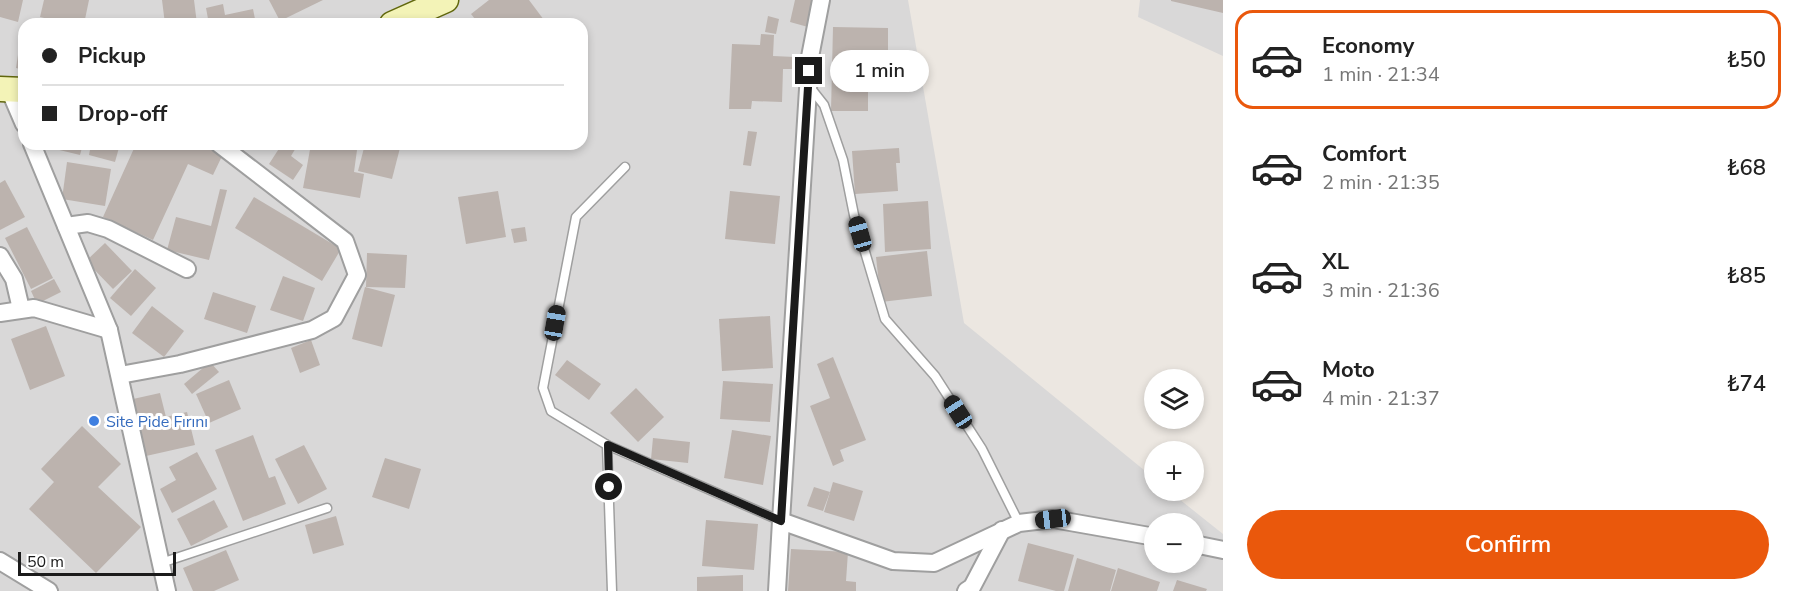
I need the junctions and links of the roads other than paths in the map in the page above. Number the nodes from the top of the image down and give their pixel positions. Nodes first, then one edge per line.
1 (446, 0) edge
2 (821, 0) edge
3 (406, 18) edge
4 (808, 85) junction
5 (11, 89) edge
6 (18, 108) edge
7 (34, 150) edge
8 (227, 150) edge
9 (625, 167) dead end
10 (66, 226) junction
11 (0, 256) edge
12 (187, 269) dead end
13 (21, 309) junction
14 (0, 314) edge
15 (110, 330) junction
16 (120, 375) junction
17 (608, 445) junction
18 (327, 508) dead end
19 (781, 521) junction
20 (1019, 523) junction
21 (1002, 530) junction
22 (1144, 535) edge
23 (1204, 546) edge
24 (1223, 550) edge
25 (0, 561) edge
26 (161, 563) junction
27 (49, 591) edge
28 (167, 591) edge
29 (612, 591) edge
30 (777, 591) edge
31 (966, 591) edge

1 - 3 main road
2 - 4 street
4 - 19 street
4 - 20 lane
5 - 6 street
7 - 10 street
8 - 16 street
9 - 17 lane
10 - 12 street
10 - 15 street
11 - 13 street
13 - 14 street
13 - 15 street
15 - 16 street
16 - 26 street
17 - 19 lane
17 - 29 lane
18 - 26 lane
19 - 21 street
19 - 30 street
20 - 21 street
20 - 22 street
21 - 31 street
23 - 24 street
25 - 27 street
26 - 28 street

